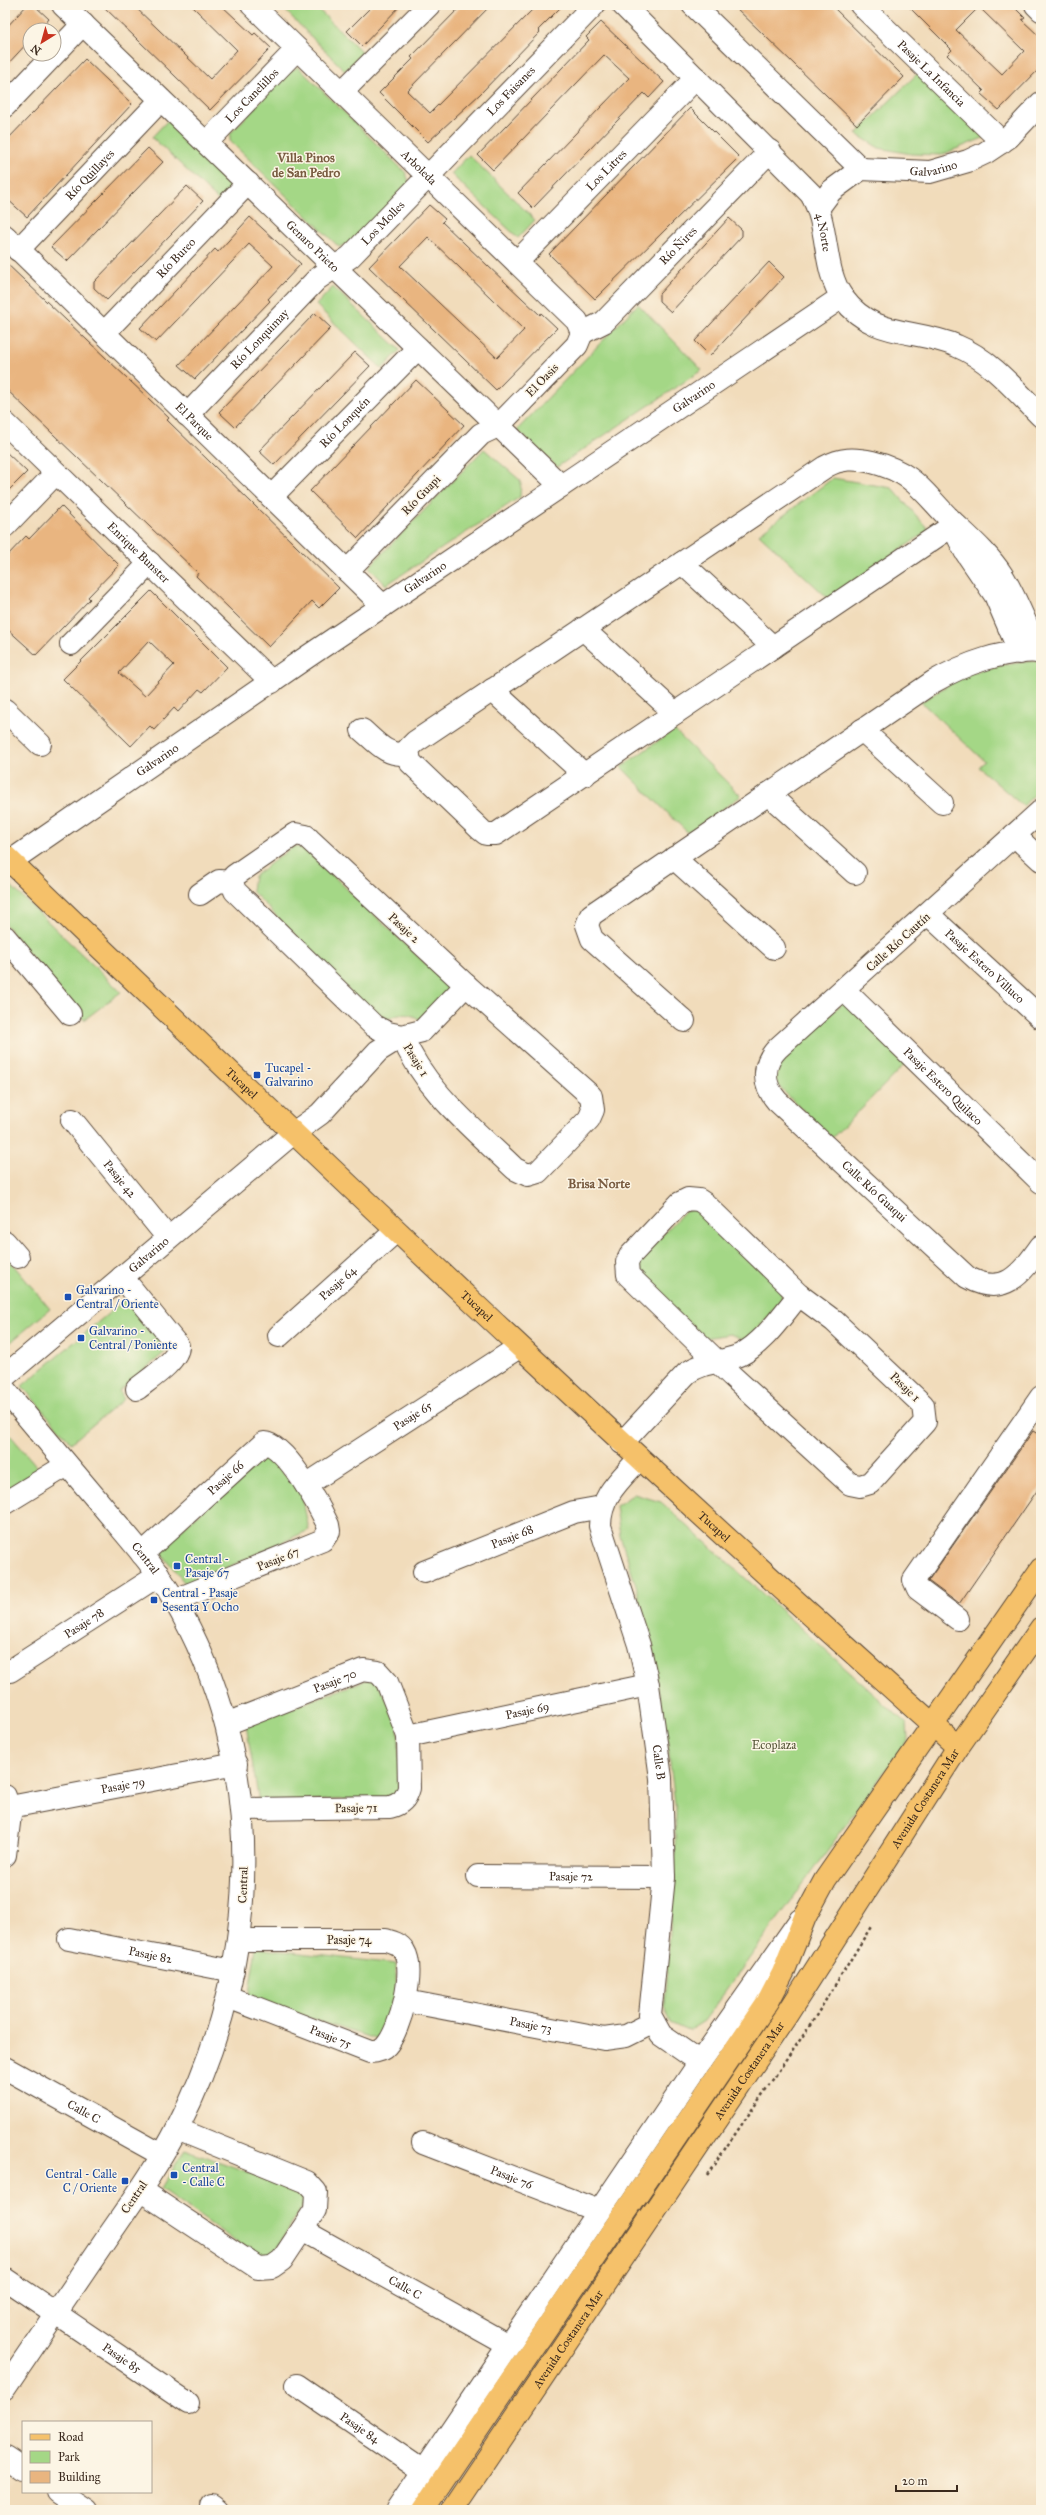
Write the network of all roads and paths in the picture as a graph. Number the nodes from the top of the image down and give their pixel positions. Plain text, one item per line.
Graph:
1 (63, 5) edge
2 (429, 5) edge
3 (594, 5) edge
4 (623, 5) edge
5 (693, 5) edge
6 (861, 5) edge
7 (1036, 5) edge
8 (256, 6) edge
9 (1041, 10) edge
10 (83, 24) junction
11 (297, 49) junction
12 (696, 78) junction
13 (342, 92) junction
14 (161, 100) junction
15 (1041, 103) edge
16 (5, 106) edge
17 (1002, 142) junction
18 (206, 143) junction
19 (770, 151) junction
20 (861, 169) junction
21 (428, 176) junction
22 (248, 183) junction
23 (819, 207) junction
24 (12, 243) edge
25 (517, 262) junction
26 (335, 267) junction
27 (842, 297) junction
28 (104, 333) junction
29 (582, 333) junction
30 (418, 348) junction
31 (187, 415) junction
32 (1041, 416) edge
33 (5, 423) edge
34 (498, 426) junction
35 (56, 473) junction
36 (561, 486) junction
37 (271, 497) junction
38 (955, 524) junction
39 (5, 526) edge
40 (150, 563) junction
41 (682, 563) junction
42 (347, 571) junction
43 (383, 606) junction
44 (583, 629) junction
45 (71, 644) dead end
46 (773, 647) junction
47 (1033, 653) edge
48 (272, 682) junction
49 (492, 690) junction
50 (6, 713) edge
51 (675, 713) junction
52 (362, 730) dead end
53 (862, 730) junction
54 (40, 744) dead end
55 (407, 754) junction
56 (585, 775) junction
57 (768, 794) junction
58 (942, 803) dead end
59 (1041, 811) edge
60 (1014, 835) junction
61 (674, 858) junction
62 (1041, 860) edge
63 (7, 861) edge
64 (854, 873) dead end
65 (232, 882) junction
66 (200, 894) dead end
67 (928, 914) junction
68 (5, 937) edge
69 (774, 948) dead end
70 (466, 985) junction
71 (844, 990) junction
72 (70, 1014) dead end
73 (1041, 1018) edge
74 (684, 1021) dead end
75 (402, 1036) junction
76 (765, 1078) joint
77 (594, 1106) joint
78 (72, 1120) dead end
79 (292, 1134) junction
80 (1041, 1182) edge
81 (396, 1231) junction
82 (168, 1238) junction
83 (1041, 1246) edge
84 (122, 1277) junction
85 (799, 1295) junction
86 (280, 1336) dead end
87 (520, 1347) junction
88 (717, 1361) junction
89 (5, 1376) edge
90 (137, 1389) dead end
91 (5, 1390) edge
92 (1041, 1397) edge
93 (622, 1443) junction
94 (639, 1460) junction
95 (67, 1465) junction
96 (306, 1485) junction
97 (5, 1503) edge
98 (602, 1507) junction
99 (142, 1554) junction
100 (1041, 1569) edge
101 (424, 1572) dead end
102 (159, 1575) junction
103 (175, 1600) junction
104 (958, 1619) dead end
105 (1041, 1628) edge
106 (10, 1671) dead end
107 (648, 1685) junction
108 (226, 1724) junction
109 (933, 1725) junction
110 (408, 1736) junction
111 (958, 1747) junction
112 (236, 1764) junction
113 (8, 1802) edge
114 (241, 1809) junction
115 (5, 1855) edge
116 (478, 1876) dead end
117 (664, 1877) junction
118 (815, 1898) junction
119 (69, 1939) dead end
120 (239, 1940) junction
121 (233, 1971) junction
122 (228, 1997) junction
123 (406, 2001) junction
124 (652, 2023) junction
125 (700, 2062) junction
126 (5, 2068) edge
127 (177, 2129) junction
128 (423, 2143) dead end
129 (162, 2155) junction
130 (140, 2190) junction
131 (599, 2211) junction
132 (302, 2230) junction
133 (5, 2280) edge
134 (56, 2314) junction
135 (508, 2345) junction
136 (297, 2385) dead end
137 (5, 2388) edge
138 (188, 2403) dead end
139 (5, 2457) edge
140 (22, 2468) edge
141 (423, 2471) junction
142 (60, 2493) edge
143 (85, 2510) edge
144 (396, 2510) edge
145 (423, 2510) edge
146 (453, 2510) edge

1 - 10 street, Genaro Prieto
2 - 13 street
3 - 21 street, Los Faisanes
4 - 12 street, 4 Norte
5 - 20 street
6 - 17 street, Pasaje La Infancia
7 - 9 street
8 - 11 street, Arboleda
10 - 14 street, Genaro Prieto
10 - 16 street
11 - 13 street, Arboleda
11 - 18 street, Los Canelillos
12 - 19 street, 4 Norte
12 - 25 street, Los Litres
13 - 21 street, Arboleda
14 - 18 street, Genaro Prieto
14 - 24 street, Río Quillayes
15 - 17 street, Galvarino
17 - 20 street, Galvarino
18 - 22 street, Genaro Prieto
19 - 23 street, 4 Norte
19 - 29 street, Río Ñires
20 - 23 street
21 - 25 street, Arboleda
21 - 26 street, Los Molles
22 - 26 street, Genaro Prieto
22 - 28 street, Río Bureo
23 - 27 street, 4 Norte
24 - 28 street, El Parque
25 - 29 street, Arboleda
26 - 30 street, Genaro Prieto
26 - 31 street, Río Lonquimay
27 - 32 street, 4 Norte
27 - 36 street, Galvarino
28 - 31 street, El Parque
29 - 34 street, El Oasis
30 - 34 street, Genaro Prieto
30 - 37 street, Río Lonquén
31 - 37 street, El Parque
33 - 35 street, Enrique Bunster
34 - 36 street, Genaro Prieto
34 - 42 street, Río Guapi
35 - 39 street
35 - 40 street, Enrique Bunster
36 - 43 street, Galvarino
37 - 42 street, El Parque
38 - 41 street
38 - 46 street
38 - 47 street
40 - 45 street
40 - 48 street, Enrique Bunster
41 - 44 street
41 - 46 street
42 - 43 street, El Parque
43 - 48 street, Galvarino
44 - 49 street
44 - 51 street
46 - 51 street
47 - 53 street
48 - 63 street, Galvarino
49 - 55 street
49 - 56 street
50 - 54 street
51 - 56 street
52 - 55 street
53 - 57 street
53 - 58 street
55 - 56 street
57 - 61 street
57 - 64 street
59 - 60 street, Calle Río Cautín
60 - 62 street
60 - 67 street, Calle Río Cautín
61 - 69 street
61 - 74 street
63 - 79 main road, Tucapel
65 - 66 street
65 - 70 street, Pasaje 2
65 - 75 street, Pasaje 1
67 - 71 street, Calle Río Cautín
67 - 73 street, Pasaje Estero Villuco
68 - 72 street
70 - 75 street
70 - 77 street, Pasaje 2
71 - 76 street, Calle Río Cautín
71 - 80 street, Pasaje Estero Quilaco
75 - 77 street, Pasaje 1
75 - 79 street, Galvarino
76 - 83 street, Calle Río Guaqui
78 - 82 street, Pasaje 42
79 - 81 main road, Tucapel
79 - 82 street, Galvarino
81 - 86 street, Pasaje 64
81 - 87 main road, Tucapel
82 - 84 street, Galvarino
84 - 89 street, Galvarino
84 - 90 street
85 - 88 street
85 - 88 street, Pasaje 1
85 - 88 street, Pasaje 1
87 - 93 main road, Tucapel
87 - 96 street, Pasaje 65
88 - 93 street
91 - 95 street, Central
92 - 104 street
93 - 94 main road, Tucapel
94 - 98 street, Calle B
94 - 109 main road, Tucapel
95 - 97 street
95 - 99 street, Central
96 - 99 street, Pasaje 66
96 - 103 street, Pasaje 67
98 - 101 street, Pasaje 68
98 - 107 street, Calle B
99 - 102 street, Central
100 - 109 main road, Avenida Costanera Mar
102 - 103 street, Central
102 - 106 street, Pasaje 78
103 - 108 street, Central
105 - 111 main road, Avenida Costanera Mar
107 - 110 street, Pasaje 69
107 - 117 street, Calle B
108 - 110 street, Pasaje 70
108 - 112 street, Central
109 - 111 main road, Tucapel
109 - 118 main road, Avenida Costanera Mar
110 - 114 street, Pasaje 71
111 - 146 main road, Avenida Costanera Mar
112 - 113 street, Pasaje 79
112 - 114 street, Central
113 - 115 street
114 - 120 street, Central
116 - 117 street, Pasaje 72
117 - 124 street, Calle B
118 - 125 street, Avenida Costanera Mar
118 - 145 main road, Avenida Costanera Mar
119 - 121 street, Pasaje 82
120 - 121 street, Central
120 - 123 street, Pasaje 74
121 - 122 street, Central
122 - 123 street, Pasaje 75
122 - 127 street, Central
123 - 124 street, Pasaje 73
124 - 125 street
125 - 131 street, Avenida Costanera Mar
126 - 129 street, Calle C
127 - 129 street, Central
127 - 132 street
128 - 131 street, Pasaje 76
129 - 130 street, Central
130 - 132 street
130 - 134 street, Central
131 - 135 street, Avenida Costanera Mar
132 - 135 street, Calle C
133 - 134 street, Pasaje 85
134 - 137 street, Central
134 - 138 street, Pasaje 85
135 - 141 street, Avenida Costanera Mar
136 - 141 street, Pasaje 84
139 - 140 street
141 - 144 street, Avenida Costanera Mar
142 - 143 street

